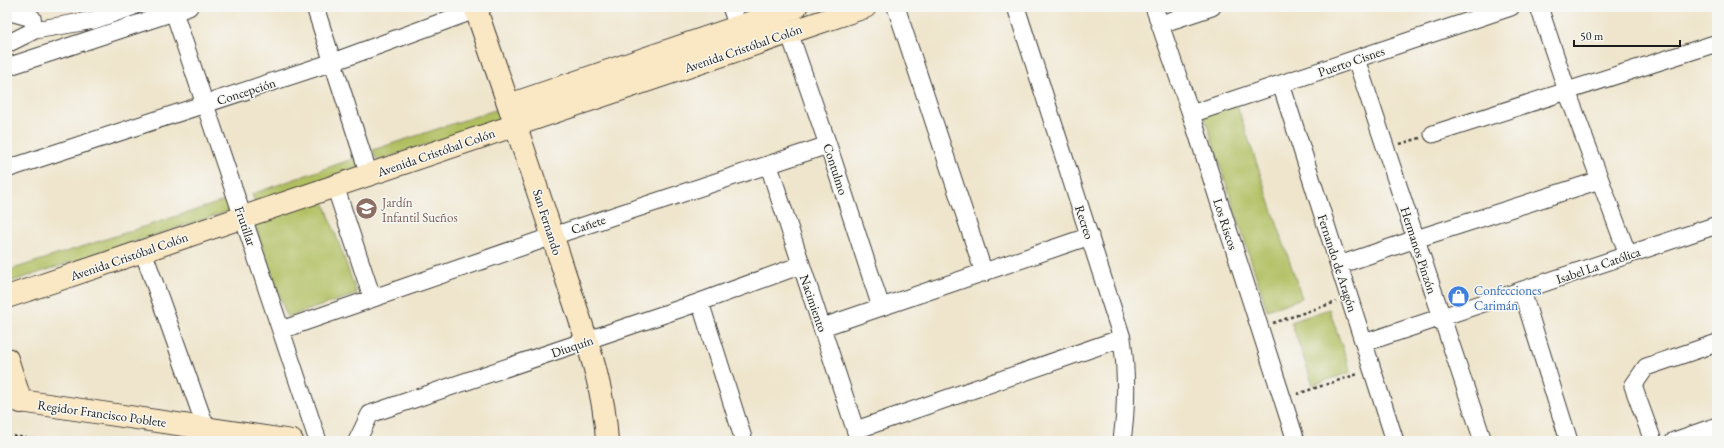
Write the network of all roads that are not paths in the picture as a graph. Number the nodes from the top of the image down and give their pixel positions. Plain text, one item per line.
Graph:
1 (132, 7) edge
2 (315, 7) edge
3 (796, 7) edge
4 (865, 7) edge
5 (896, 7) edge
6 (1016, 7) edge
7 (1154, 7) edge
8 (1212, 7) edge
9 (1511, 7) edge
10 (1539, 7) edge
11 (478, 8) edge
12 (182, 10) edge
13 (7, 12) edge
14 (734, 17) edge
15 (34, 19) edge
16 (1161, 24) junction
17 (789, 32) junction
18 (1717, 43) edge
19 (7, 44) edge
20 (1356, 59) junction
21 (333, 62) junction
22 (7, 67) edge
23 (1281, 84) junction
24 (1567, 90) junction
25 (205, 104) junction
26 (1191, 114) junction
27 (513, 115) junction
28 (1433, 134) road end
29 (828, 145) junction
30 (770, 166) junction
31 (7, 169) edge
32 (369, 175) junction
33 (1600, 180) junction
34 (335, 186) junction
35 (243, 217) junction
36 (1717, 225) edge
37 (552, 236) junction
38 (1090, 236) junction
39 (1416, 238) junction
40 (143, 251) junction
41 (1628, 255) junction
42 (801, 264) junction
43 (1339, 265) junction
44 (984, 273) junction
45 (1522, 291) junction
46 (372, 297) junction
47 (7, 298) edge
48 (700, 302) junction
49 (881, 307) junction
50 (1442, 318) junction
51 (823, 327) junction
52 (281, 330) junction
53 (1122, 338) junction
54 (587, 341) junction
55 (1364, 343) junction
56 (1717, 343) edge
57 (7, 359) edge
58 (14, 401) edge
59 (1717, 426) edge
60 (207, 435) edge
61 (858, 435) edge
62 (292, 441) edge
63 (318, 441) edge
64 (357, 441) edge
65 (607, 441) edge
66 (744, 441) edge
67 (1122, 441) edge
68 (1296, 441) edge
69 (1395, 441) edge
70 (1483, 441) edge
71 (1569, 441) edge
72 (1652, 441) edge
73 (1674, 441) edge

1 - 15 street
2 - 21 street
3 - 14 street, Avenida Cristóbal Colón
4 - 17 street, Avenida Cristóbal Colón
5 - 44 street
6 - 38 street, Recreo
7 - 16 street, Los Riscos
8 - 16 street
9 - 20 street, Puerto Cisnes
10 - 24 street
11 - 21 street, Concepción
11 - 27 street, San Fernando
12 - 22 street
12 - 25 street, Frutillar
13 - 15 street
14 - 27 street, Avenida Cristóbal Colón
15 - 19 street
16 - 26 street, Los Riscos
17 - 27 street, Avenida Cristóbal Colón
17 - 29 street, Contulmo
18 - 24 street
20 - 23 street, Puerto Cisnes
20 - 39 street, Hermanos Pinzón
21 - 25 street, Concepción
21 - 32 street
23 - 26 street, Puerto Cisnes
23 - 43 street, Fernando de Aragón
24 - 28 street
24 - 33 street
25 - 31 street, Concepción
25 - 35 street, Frutillar
26 - 68 street, Los Riscos
27 - 32 street, Avenida Cristóbal Colón
27 - 37 street, San Fernando
29 - 30 street, Cañete
29 - 49 street, Contulmo
30 - 37 street, Cañete
30 - 42 street, Nacimiento
32 - 34 street, Avenida Cristóbal Colón
33 - 39 street
33 - 41 street
34 - 35 street, Avenida Cristóbal Colón
34 - 46 street
35 - 40 street, Avenida Cristóbal Colón
35 - 52 street, Frutillar
36 - 41 street, Isabel La Católica
37 - 46 street, Cañete
37 - 54 street, San Fernando
38 - 44 street
38 - 53 street, Recreo
39 - 43 street
39 - 50 street, Hermanos Pinzón
40 - 47 street, Avenida Cristóbal Colón
40 - 60 street
41 - 45 street, Isabel La Católica
42 - 48 street, Diuquín
42 - 51 street, Nacimiento
43 - 55 street, Fernando de Aragón
44 - 49 street
45 - 50 street, Isabel La Católica
45 - 71 street
46 - 52 street, Cañete
48 - 54 street, Diuquín
48 - 66 street
49 - 51 street
50 - 55 street, Isabel La Católica
50 - 70 street, Hermanos Pinzón
51 - 61 street, Nacimiento
52 - 63 street, Frutillar
53 - 61 street
53 - 67 street, Recreo
54 - 64 street, Diuquín
54 - 65 street, San Fernando
55 - 69 street, Fernando de Aragón
56 - 72 street
57 - 58 street
58 - 60 street, Regidor Francisco Poblete
59 - 73 street
60 - 62 street, Regidor Francisco Poblete

